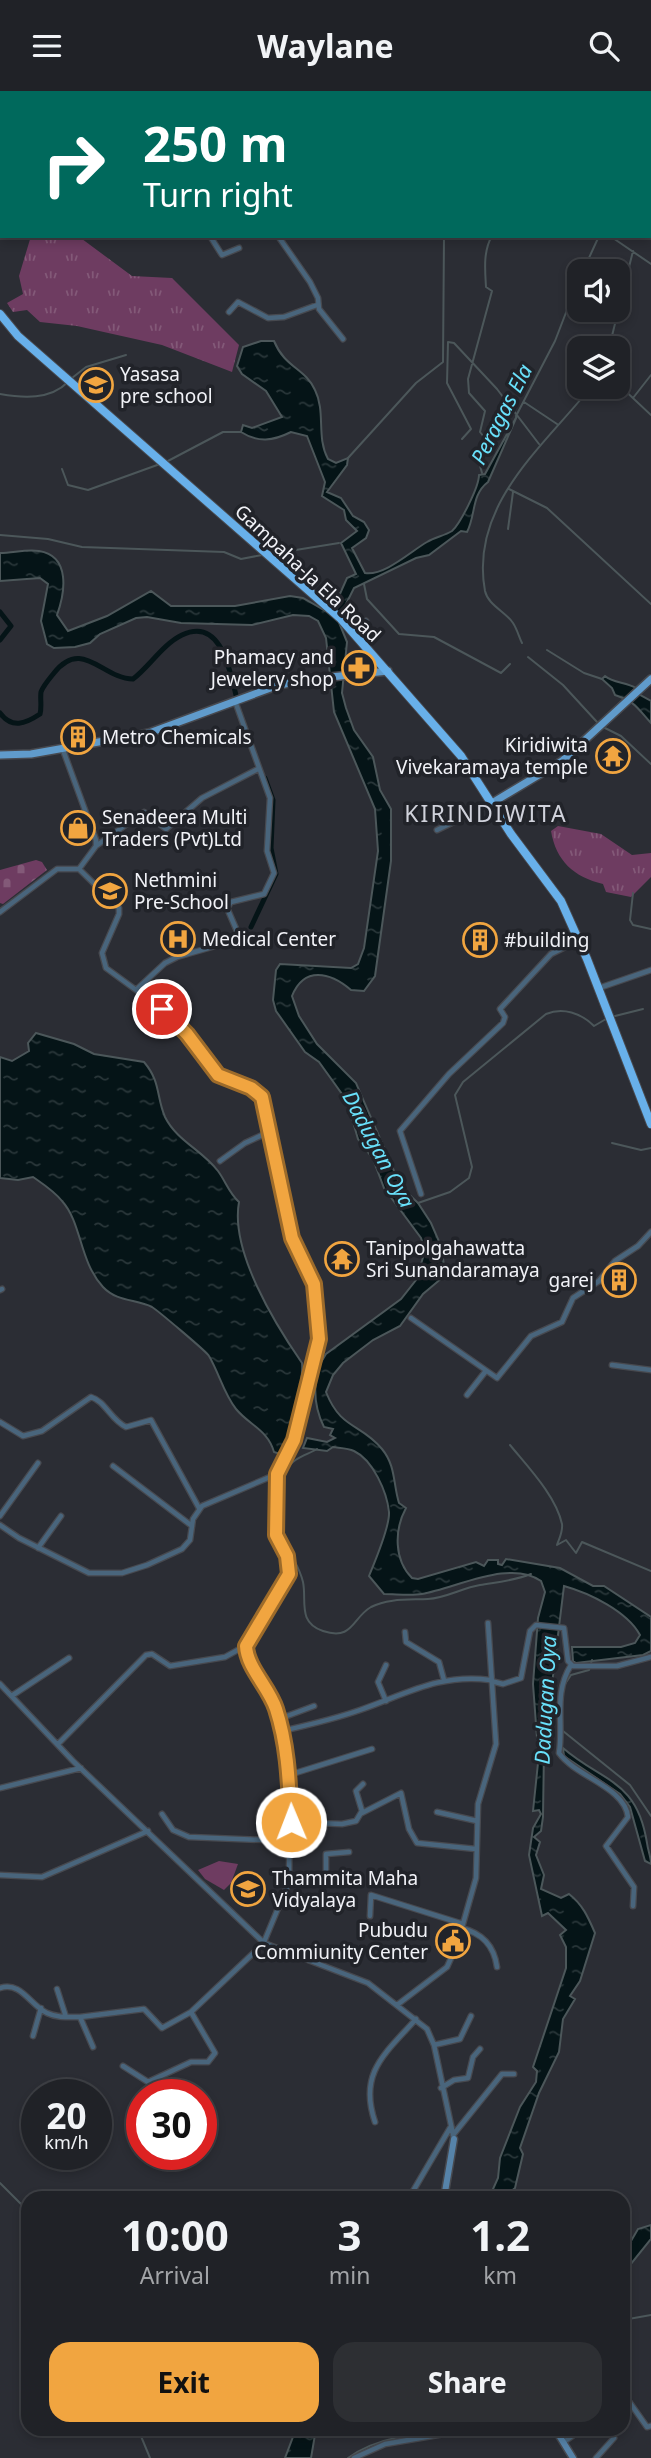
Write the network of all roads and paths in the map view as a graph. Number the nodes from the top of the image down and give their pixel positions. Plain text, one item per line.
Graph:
1 (211, 238) edge
2 (279, 238) edge
3 (239, 248) dead end
4 (317, 305) junction
5 (229, 312) dead end
6 (0, 314) edge
7 (343, 339) dead end
8 (366, 621) dead end
9 (354, 633) junction
10 (388, 671) junction
11 (651, 679) edge
12 (234, 700) junction
13 (63, 750) junction
14 (0, 755) edge
15 (258, 769) junction
16 (492, 803) junction
17 (437, 830) dead end
18 (96, 846) junction
19 (79, 869) junction
20 (0, 912) edge
21 (579, 940) junction
22 (651, 970) edge
23 (598, 988) junction
24 (137, 989) junction
25 (651, 1123) edge
26 (271, 1131) junction
27 (220, 1161) dead end
28 (421, 1194) dead end
29 (651, 1232) edge
30 (411, 1318) dead end
31 (612, 1365) dead end
32 (651, 1370) edge
33 (485, 1372) junction
34 (467, 1395) dead end
35 (0, 1422) edge
36 (38, 1463) dead end
37 (113, 1466) dead end
38 (277, 1474) junction
39 (199, 1508) junction
40 (0, 1516) edge
41 (61, 1516) dead end
42 (0, 1525) edge
43 (192, 1526) junction
44 (38, 1548) junction
45 (488, 1623) dead end
46 (405, 1632) dead end
47 (246, 1646) junction
48 (651, 1657) edge
49 (69, 1658) dead end
50 (386, 1665) dead end
51 (571, 1665) junction
52 (444, 1680) junction
53 (491, 1681) junction
54 (0, 1685) edge
55 (13, 1695) junction
56 (386, 1701) junction
57 (314, 1706) dead end
58 (279, 1719) junction
59 (282, 1731) junction
60 (58, 1744) junction
61 (372, 1749) dead end
62 (81, 1768) junction
63 (289, 1775) junction
64 (363, 1784) dead end
65 (0, 1788) edge
66 (437, 1812) dead end
67 (362, 1813) junction
68 (162, 1814) dead end
69 (477, 1821) junction
70 (291, 1822) junction
71 (148, 1831) junction
72 (289, 1841) junction
73 (476, 1849) junction
74 (349, 1852) dead end
75 (0, 1875) edge
76 (289, 1882) junction
77 (633, 1906) dead end
78 (370, 1916) dead end
79 (462, 1926) junction
80 (264, 1942) junction
81 (497, 1967) dead end
82 (0, 1988) edge
83 (57, 1989) dead end
84 (397, 2005) junction
85 (41, 2008) junction
86 (191, 2012) junction
87 (471, 2015) dead end
88 (66, 2017) junction
89 (80, 2017) junction
90 (416, 2019) junction
91 (33, 2036) dead end
92 (433, 2045) junction
93 (93, 2047) dead end
94 (481, 2049) dead end
95 (122, 2066) dead end
96 (514, 2074) dead end
97 (441, 2088) junction
98 (375, 2122) dead end
99 (450, 2127) junction
100 (454, 2139) junction
101 (413, 2191) edge
102 (445, 2191) edge
103 (630, 2404) edge
104 (651, 2427) edge
105 (431, 2436) edge
106 (560, 2436) edge
107 (573, 2436) edge
108 (614, 2438) dead end
109 (564, 2442) junction
110 (354, 2458) edge
111 (573, 2458) edge
112 (596, 2458) edge

1 - 3 street
2 - 4 street
4 - 5 street
4 - 7 street
6 - 9 highway, Gampaha-Ja Ela Road
8 - 9 street
9 - 10 highway, Gampaha-Ja Ela Road
10 - 12 main road
10 - 16 highway, Gampaha-Ja Ela Road
11 - 16 main road
12 - 13 main road
12 - 15 street
13 - 14 main road
13 - 18 street
15 - 18 street
15 - 24 street
16 - 17 street
16 - 21 highway, Gampaha-Ja Ela Road
18 - 19 street
19 - 20 street
19 - 24 street
21 - 23 highway, Gampaha-Ja Ela Road
21 - 28 street
22 - 23 street
23 - 25 highway, Gampaha-Ja Ela Road
24 - 26 street
26 - 27 street
26 - 38 street
29 - 33 street
30 - 33 street
31 - 32 street
33 - 34 street
35 - 39 street
36 - 40 street
37 - 43 street
38 - 39 street
38 - 47 street
39 - 43 street
41 - 44 street
42 - 44 street
43 - 44 street
45 - 53 street
46 - 52 street
47 - 58 street
47 - 60 street
48 - 51 street
49 - 55 street
50 - 56 street
51 - 53 street
51 - 77 street
52 - 53 street
52 - 56 street
53 - 69 street
54 - 55 street
55 - 60 street
56 - 59 street
57 - 58 street
58 - 59 street
59 - 63 street
60 - 62 street
61 - 63 street
62 - 65 street
62 - 71 street
63 - 70 street
64 - 67 street
66 - 69 street
67 - 70 street
67 - 73 street
68 - 72 street
69 - 73 street
70 - 72 street
71 - 75 street
71 - 80 street
72 - 76 street
73 - 79 street
74 - 76 street
76 - 80 street
78 - 79 street
79 - 81 street
79 - 84 street
80 - 84 street
80 - 86 street
82 - 85 street
83 - 88 street
84 - 90 street
85 - 88 street
85 - 91 street
86 - 89 street
86 - 95 street
87 - 92 street
88 - 89 street
89 - 93 street
90 - 92 street
90 - 98 street
92 - 97 street
94 - 97 street
96 - 100 street
97 - 99 street
99 - 100 street
99 - 101 street
100 - 102 street
103 - 104 street
105 - 110 street
106 - 109 street
107 - 109 street
108 - 112 street
109 - 111 street

